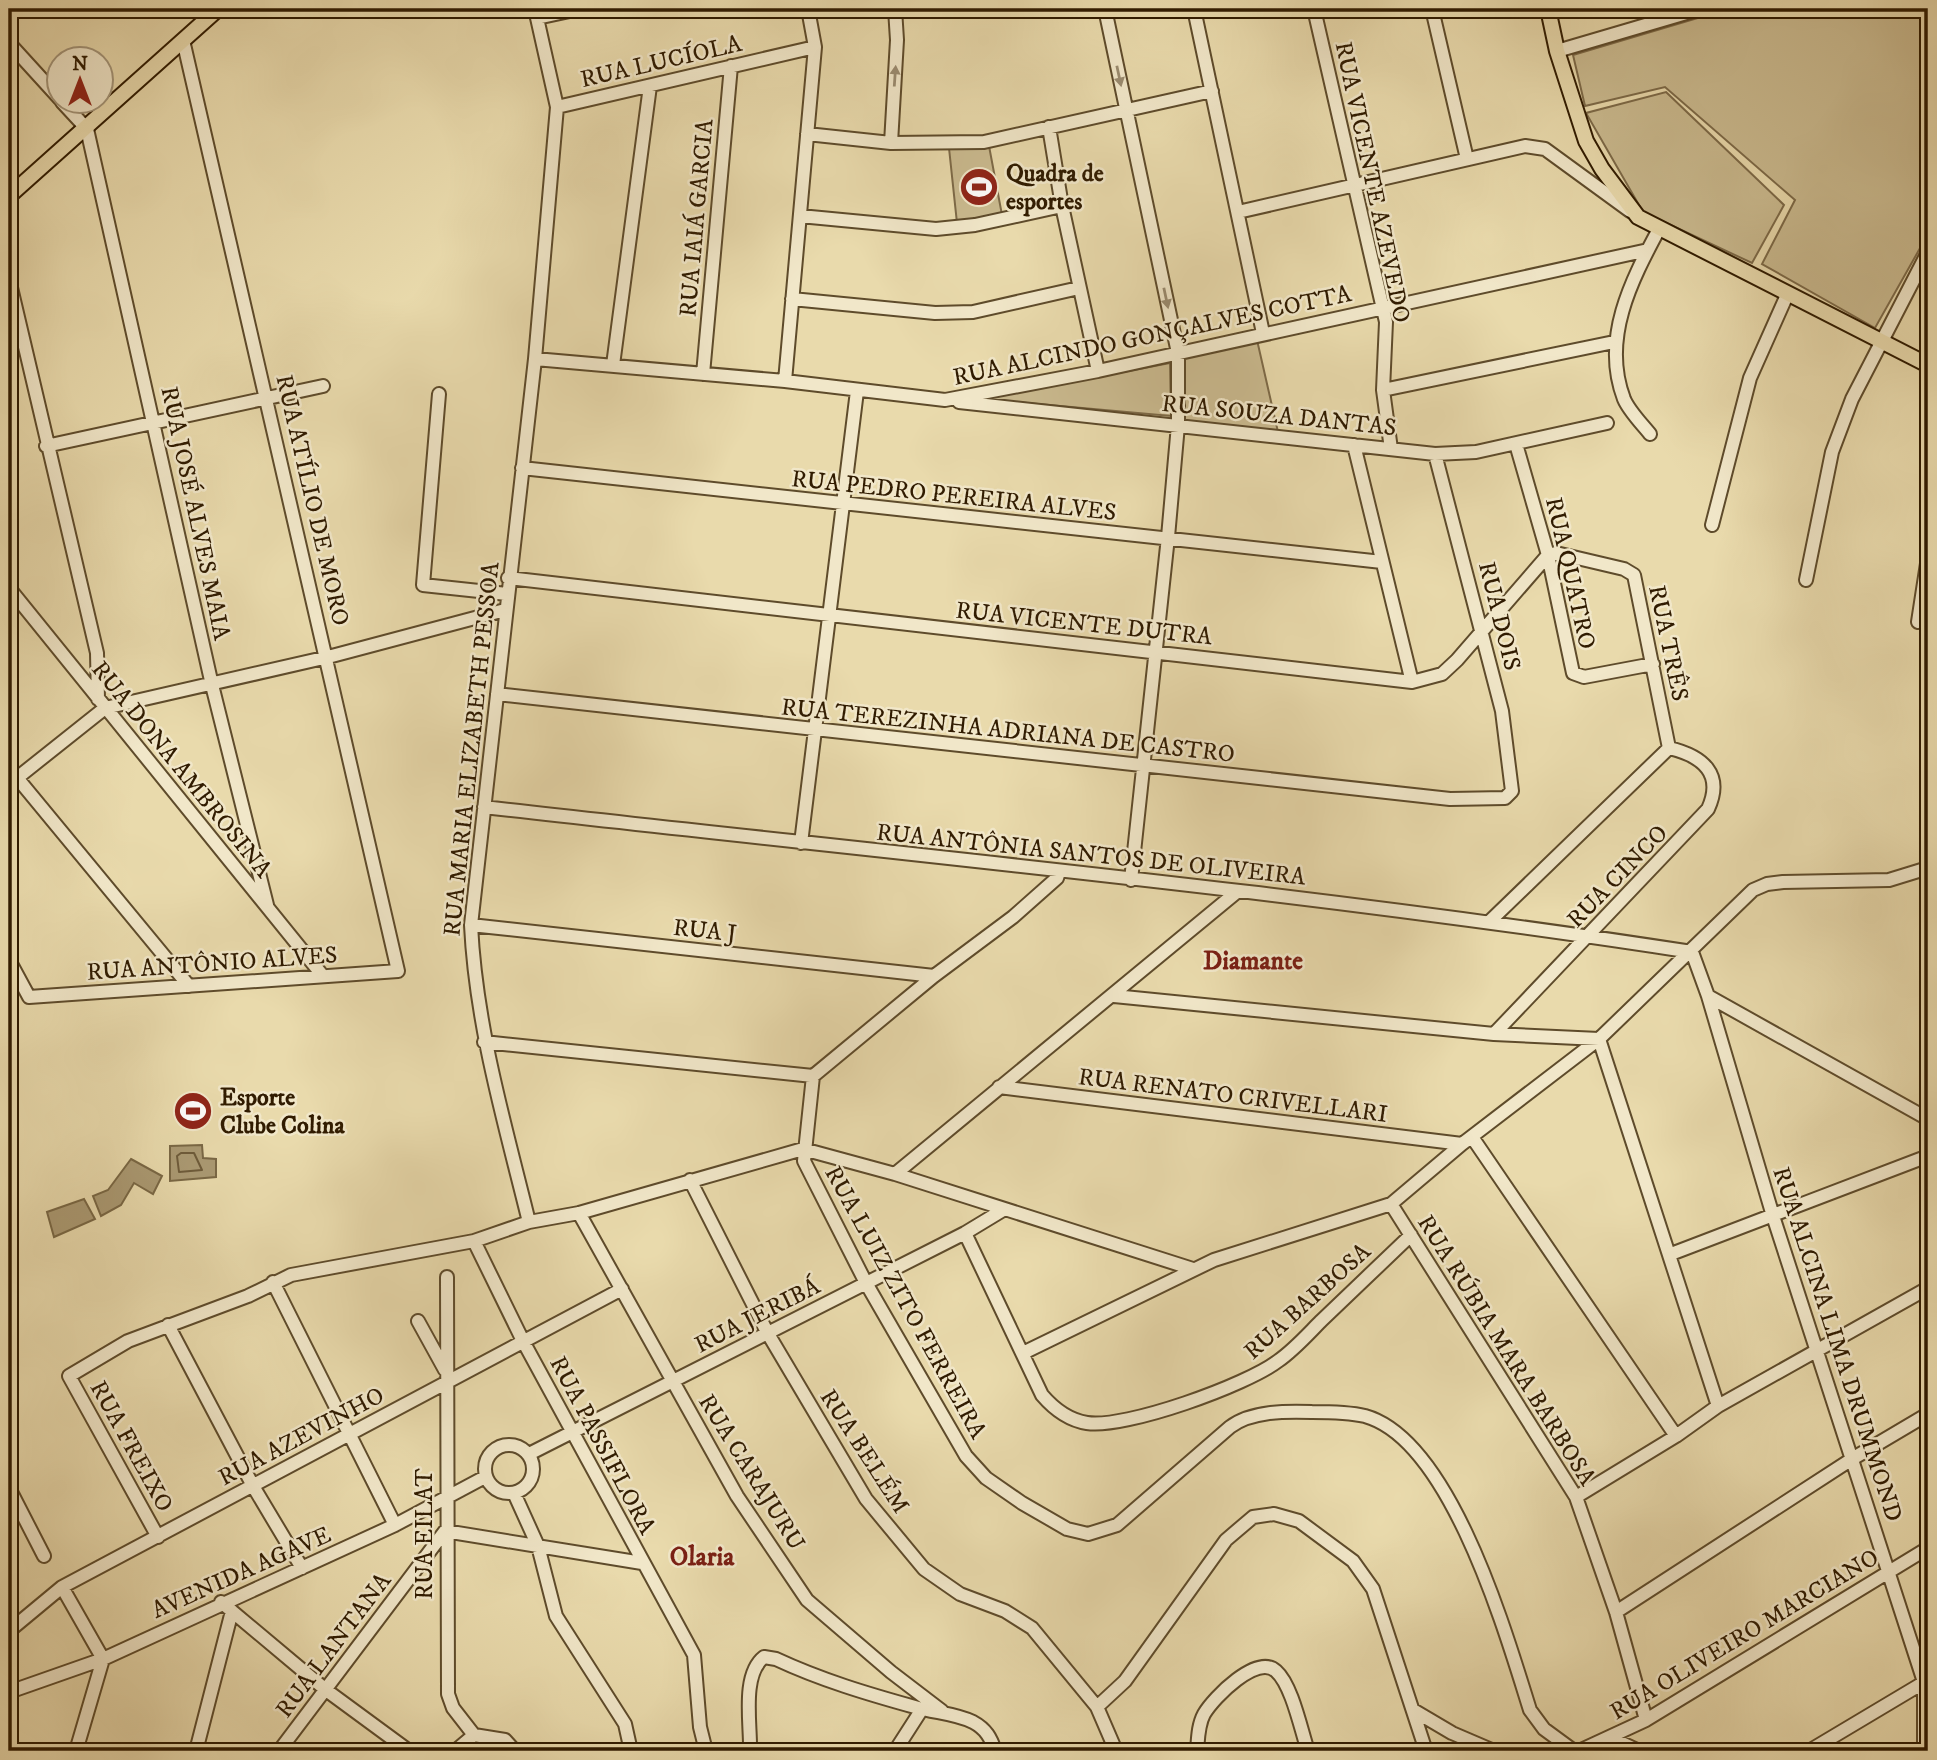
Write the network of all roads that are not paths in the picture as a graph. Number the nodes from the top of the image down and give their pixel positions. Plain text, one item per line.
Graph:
1 (218, 9) edge
2 (579, 9) edge
3 (808, 9) edge
4 (895, 9) edge
5 (1105, 9) edge
6 (1194, 9) edge
7 (1314, 9) edge
8 (1432, 9) edge
9 (1548, 9) edge
10 (1700, 9) edge
11 (536, 13) edge
12 (183, 40) junction
13 (9, 43) edge
14 (815, 47) junction
15 (1557, 51) junction
16 (731, 66) junction
17 (46, 84) edge
18 (650, 86) junction
19 (1212, 91) junction
20 (556, 107) junction
21 (1126, 110) junction
22 (75, 116) edge
23 (1049, 127) junction
24 (87, 129) junction
25 (807, 134) junction
26 (891, 143) junction
27 (1467, 159) junction
28 (1352, 185) junction
29 (9, 197) edge
30 (1062, 206) junction
31 (1238, 212) junction
32 (800, 216) junction
33 (1639, 216) junction
34 (1659, 229) junction
35 (1648, 250) junction
36 (1928, 252) edge
37 (9, 279) edge
38 (1080, 288) junction
39 (1787, 295) junction
40 (792, 299) junction
41 (1383, 308) junction
42 (1263, 334) junction
43 (1881, 341) junction
44 (1614, 342) junction
45 (1178, 353) junction
46 (535, 359) junction
47 (613, 365) junction
48 (1928, 365) edge
49 (1098, 371) junction
50 (703, 374) junction
51 (785, 381) junction
52 (323, 386) dead end
53 (1383, 390) junction
54 (857, 391) junction
55 (439, 394) dead end
56 (267, 397) junction
57 (945, 400) junction
58 (155, 423) junction
59 (1607, 423) dead end
60 (1178, 425) junction
61 (1650, 434) dead end
62 (1516, 444) junction
63 (1354, 445) junction
64 (46, 446) junction
65 (1391, 449) junction
66 (1436, 454) junction
67 (522, 468) junction
68 (840, 505) junction
69 (1713, 525) dead end
70 (1168, 537) junction
71 (1548, 555) junction
72 (1928, 557) edge
73 (1382, 562) junction
74 (508, 579) junction
75 (1806, 580) dead end
76 (9, 588) edge
77 (507, 594) junction
78 (505, 611) junction
79 (828, 616) junction
80 (1918, 622) dead end
81 (1483, 631) junction
82 (1156, 652) junction
83 (328, 657) junction
84 (1653, 664) junction
85 (1412, 682) junction
86 (212, 685) junction
87 (497, 694) junction
88 (101, 704) junction
89 (815, 730) junction
90 (1669, 748) junction
91 (1144, 766) junction
92 (13, 773) edge
93 (1512, 791) joint
94 (485, 807) junction
95 (800, 843) junction
96 (1928, 868) edge
97 (1059, 872) junction
98 (1131, 880) junction
99 (1238, 891) junction
100 (267, 905) junction
101 (1489, 922) junction
102 (471, 925) junction
103 (1589, 936) junction
104 (1692, 952) junction
105 (9, 960) edge
106 (398, 971) joint
107 (323, 976) junction
108 (934, 976) junction
109 (189, 986) junction
110 (1114, 996) junction
111 (1708, 996) junction
112 (1494, 1034) junction
113 (1600, 1039) junction
114 (485, 1042) junction
115 (814, 1076) junction
116 (999, 1087) junction
117 (1928, 1119) edge
118 (1467, 1140) junction
119 (803, 1149) junction
120 (1928, 1156) edge
121 (895, 1174) junction
122 (690, 1180) junction
123 (1391, 1204) junction
124 (1003, 1210) junction
125 (579, 1213) junction
126 (1773, 1216) junction
127 (529, 1222) junction
128 (965, 1233) junction
129 (1411, 1235) junction
130 (474, 1241) junction
131 (1671, 1255) junction
132 (1193, 1269) junction
133 (447, 1278) dead end
134 (273, 1282) junction
135 (866, 1283) junction
136 (1928, 1288) edge
137 (622, 1289) junction
138 (418, 1321) dead end
139 (168, 1325) junction
140 (767, 1332) junction
141 (523, 1341) junction
142 (1817, 1351) junction
143 (1023, 1353) junction
144 (445, 1376) junction
145 (671, 1382) junction
146 (1718, 1406) junction
147 (1928, 1414) edge
148 (350, 1434) junction
149 (574, 1434) junction
150 (1676, 1436) junction
151 (528, 1454) junction
152 (1852, 1460) junction
153 (485, 1477) junction
154 (253, 1486) junction
155 (9, 1488) edge
156 (514, 1493) junction
157 (1576, 1497) junction
158 (445, 1500) junction
159 (395, 1525) junction
160 (445, 1531) junction
161 (158, 1536) junction
162 (538, 1546) junction
163 (1928, 1548) edge
164 (44, 1556) dead end
165 (642, 1563) junction
166 (302, 1568) junction
167 (1890, 1571) junction
168 (62, 1587) junction
169 (221, 1602) junction
170 (232, 1611) junction
171 (1616, 1612) junction
172 (9, 1631) edge
173 (103, 1659) junction
174 (1926, 1681) edge
175 (326, 1690) junction
176 (9, 1692) edge
177 (1097, 1707) junction
178 (922, 1709) junction
179 (1413, 1710) junction
180 (942, 1711) junction
181 (1646, 1720) junction
182 (474, 1735) junction
183 (1611, 1738) junction
184 (76, 1751) edge
185 (196, 1751) edge
186 (279, 1751) edge
187 (409, 1751) edge
188 (455, 1751) edge
189 (515, 1751) edge
190 (631, 1751) edge
191 (706, 1751) edge
192 (750, 1751) edge
193 (895, 1751) edge
194 (995, 1751) edge
195 (1116, 1751) edge
196 (1197, 1751) edge
197 (1308, 1751) edge
198 (1426, 1751) edge
199 (1494, 1751) edge
200 (1574, 1751) edge
201 (1579, 1751) edge
202 (1636, 1751) edge
203 (1809, 1751) edge
204 (1924, 1751) edge

1 - 12 main road
2 - 11 street
3 - 14 street
26 -> 4 street
5 -> 21 street
6 - 19 street
7 - 28 street, RUA VICENTE AZEVEDO
8 - 27 street
9 - 15 main road
10 - 15 street
11 - 20 street, RUA MARIA ELIZABETH PESSOA
12 - 24 main road
12 - 56 street, RUA ATÍLIO DE MORO
13 - 17 street
14 - 16 street, RUA LUCÍOLA
14 - 25 street
15 - 33 main road
16 - 18 street, RUA LUCÍOLA
16 - 50 street, RUA IAIÁ GARCIA
18 - 20 street, RUA LUCÍOLA
18 - 47 street
19 - 21 street
19 - 31 street
20 - 46 street, RUA MARIA ELIZABETH PESSOA
21 - 23 street
21 -> 45 street
22 - 24 street
23 - 26 street
23 - 30 street
24 - 29 main road
24 - 58 street, RUA JOSÉ ALVES MAIA
25 - 26 street
25 - 32 street
27 - 28 street
27 - 33 street
28 - 31 street
28 - 41 street, RUA VICENTE AZEVEDO
30 - 32 street
30 - 38 street
31 - 42 street
32 - 40 street
33 - 34 main road
34 - 35 street
34 - 39 main road
35 - 41 street, RUA ALCINDO GONÇALVES COTTA
35 - 44 street
36 - 43 street
37 - 64 street
38 - 40 street
38 - 49 street
39 - 43 main road
39 - 69 street
40 - 51 street
41 - 42 street, RUA ALCINDO GONÇALVES COTTA
41 - 53 street, RUA VICENTE AZEVEDO
42 - 45 street, RUA ALCINDO GONÇALVES COTTA
43 - 48 main road
43 - 75 street
44 - 53 street
44 - 61 street
45 - 49 street, RUA ALCINDO GONÇALVES COTTA
45 - 60 street
46 - 47 street, RUA ALCINDO GONÇALVES COTTA
46 - 67 street, RUA MARIA ELIZABETH PESSOA
47 - 50 street, RUA ALCINDO GONÇALVES COTTA
49 - 57 street, RUA ALCINDO GONÇALVES COTTA
50 - 51 street, RUA ALCINDO GONÇALVES COTTA
51 - 54 street, RUA ALCINDO GONÇALVES COTTA
52 - 56 street
53 - 65 street, RUA VICENTE AZEVEDO
54 - 57 street, RUA ALCINDO GONÇALVES COTTA
54 - 68 street
55 - 77 street
56 - 58 street
56 - 83 street, RUA ATÍLIO DE MORO
57 - 60 street, RUA SOUZA DANTAS
58 - 64 street
58 - 86 street, RUA JOSÉ ALVES MAIA
59 - 62 street, RUA SOUZA DANTAS
60 - 63 street, RUA SOUZA DANTAS
60 - 70 street
62 - 66 street, RUA SOUZA DANTAS
62 - 71 street, RUA QUATRO
63 - 65 street, RUA SOUZA DANTAS
63 - 73 street
64 - 88 street
65 - 66 street, RUA SOUZA DANTAS
66 - 81 street, RUA DOIS
67 - 68 street, RUA PEDRO PEREIRA ALVES
67 - 74 street, RUA MARIA ELIZABETH PESSOA
68 - 70 street, RUA PEDRO PEREIRA ALVES
68 - 79 street
70 - 73 street, RUA PEDRO PEREIRA ALVES
70 - 82 street
71 - 81 street
71 - 84 street, RUA TRÊS
71 - 84 street, RUA QUATRO
72 - 80 street
73 - 85 street
74 - 77 street, RUA MARIA ELIZABETH PESSOA
74 - 79 street, RUA VICENTE DUTRA
76 - 88 street, RUA DONA AMBROSINA
77 - 78 street, RUA MARIA ELIZABETH PESSOA
78 - 83 street
78 - 87 street, RUA MARIA ELIZABETH PESSOA
79 - 82 street, RUA VICENTE DUTRA
79 - 89 street
81 - 85 street
81 - 93 street, RUA DOIS
82 - 85 street, RUA VICENTE DUTRA
82 - 91 street
83 - 86 street
83 - 106 street, RUA ATÍLIO DE MORO
84 - 90 street, RUA TRÊS
86 - 88 street
86 - 100 street, RUA JOSÉ ALVES MAIA
87 - 89 street, RUA TEREZINHA ADRIANA DE CASTRO
87 - 94 street, RUA MARIA ELIZABETH PESSOA
88 - 92 street
88 - 100 street, RUA DONA AMBROSINA
89 - 91 street, RUA TEREZINHA ADRIANA DE CASTRO
89 - 95 street
90 - 101 street
90 - 103 street, RUA CINCO
91 - 93 street, RUA TEREZINHA ADRIANA DE CASTRO
91 - 98 street
92 - 109 street
94 - 95 street, RUA ANTÔNIA SANTOS DE OLIVEIRA
94 - 102 street, RUA MARIA ELIZABETH PESSOA
95 - 97 street, RUA ANTÔNIA SANTOS DE OLIVEIRA
96 - 104 street
97 - 98 street, RUA ANTÔNIA SANTOS DE OLIVEIRA
97 - 108 street
98 - 99 street, RUA ANTÔNIA SANTOS DE OLIVEIRA
99 - 101 street, RUA ANTÔNIA SANTOS DE OLIVEIRA
99 - 110 street
100 - 107 street, RUA DONA AMBROSINA
101 - 103 street, RUA ANTÔNIA SANTOS DE OLIVEIRA
102 - 108 street, RUA J
102 - 114 street, RUA MARIA ELIZABETH PESSOA
103 - 104 street, RUA ANTÔNIA SANTOS DE OLIVEIRA
103 - 112 street, RUA CINCO
104 - 111 street, RUA ALCINA LIMA DRUMMOND
104 - 113 street
105 - 109 street, RUA ANTÔNIO ALVES
106 - 107 street, RUA ANTÔNIO ALVES
107 - 109 street, RUA ANTÔNIO ALVES
108 - 115 street
110 - 112 street
110 - 116 street
111 - 117 street
111 - 126 street, RUA ALCINA LIMA DRUMMOND
112 - 113 street
113 - 118 street
113 - 131 street
114 - 115 street
114 - 127 street, RUA MARIA ELIZABETH PESSOA
115 - 119 street
116 - 118 street, RUA RENATO CRIVELLARI
116 - 121 street
118 - 123 street
118 - 150 street
119 - 121 street
119 - 122 street
119 - 135 street, RUA LUIZ ZITO FERREIRA
120 - 126 street
121 - 124 street
122 - 125 street
122 - 140 street, RUA BELÉM
123 - 129 street, RUA RÚBIA MARA BARBOSA
123 - 132 street
124 - 128 street, RUA JERIBÁ
124 - 132 street
125 - 127 street
125 - 137 street, RUA CARAJURU
126 - 131 street
126 - 142 street, RUA ALCINA LIMA DRUMMOND
127 - 130 street
128 - 135 street, RUA JERIBÁ
128 - 143 street, RUA BARBOSA
129 - 143 street, RUA BARBOSA
129 - 157 street, RUA RÚBIA MARA BARBOSA
130 - 134 street
130 - 141 street, RUA PASSIFLORA
131 - 146 street
132 - 143 street
133 - 144 street, RUA EILAT
134 - 139 street
134 - 148 street
135 - 140 street, RUA JERIBÁ
135 - 200 street, RUA LUIZ ZITO FERREIRA
136 - 142 street
137 - 141 street, RUA AZEVINHO
137 - 145 street, RUA CARAJURU
138 - 144 street
139 - 154 street
139 - 161 street, RUA FREIXO
140 - 145 street, RUA JERIBÁ
140 - 177 street, RUA BELÉM
141 - 144 street, RUA AZEVINHO
141 - 149 street, RUA PASSIFLORA
142 - 146 street
142 - 152 street, RUA ALCINA LIMA DRUMMOND
144 - 148 street, RUA AZEVINHO
144 - 158 street, RUA EILAT
145 - 149 street, RUA JERIBÁ
145 - 180 street, RUA CARAJURU
146 - 150 street
147 - 152 street
148 - 154 street, RUA AZEVINHO
148 - 159 street
149 - 151 street, RUA JERIBÁ
149 - 165 street, RUA PASSIFLORA
150 - 157 street
151 - 153 street
151 - 156 street
152 - 167 street, RUA ALCINA LIMA DRUMMOND
152 - 171 street
153 - 156 street
153 - 158 street, AVENIDA AGAVE
154 - 161 street, RUA AZEVINHO
154 - 166 street
155 - 164 street
156 - 162 street
157 - 171 street, RUA RÚBIA MARA BARBOSA
158 - 159 street, AVENIDA AGAVE
158 - 160 street, RUA EILAT
159 - 166 street, AVENIDA AGAVE
160 - 162 street
160 - 175 street, RUA LANTANA
160 - 182 street, RUA EILAT
161 - 168 street, RUA AZEVINHO
162 - 165 street
162 - 190 street
163 - 167 street, RUA OLIVEIRO MARCIANO
165 - 191 street, RUA PASSIFLORA
166 - 169 street, AVENIDA AGAVE
167 - 174 street, RUA ALCINA LIMA DRUMMOND
167 - 181 street, RUA OLIVEIRO MARCIANO
168 - 172 street, RUA AZEVINHO
168 - 173 street
169 - 170 street
169 - 173 street, AVENIDA AGAVE
170 - 175 street
170 - 185 street
171 - 181 street, RUA RÚBIA MARA BARBOSA
173 - 176 street, AVENIDA AGAVE
173 - 184 street
174 - 203 street
174 - 204 street, RUA ALCINA LIMA DRUMMOND
175 - 186 street, RUA LANTANA
175 - 187 street
177 - 179 street
177 - 195 street, RUA BELÉM
178 - 180 street
178 - 192 street
178 - 193 street
179 - 198 street
179 - 199 street
180 - 194 street
181 - 183 street, RUA OLIVEIRO MARCIANO
182 - 188 street
182 - 189 street
183 - 201 street, RUA OLIVEIRO MARCIANO
183 - 202 street
196 - 197 street

